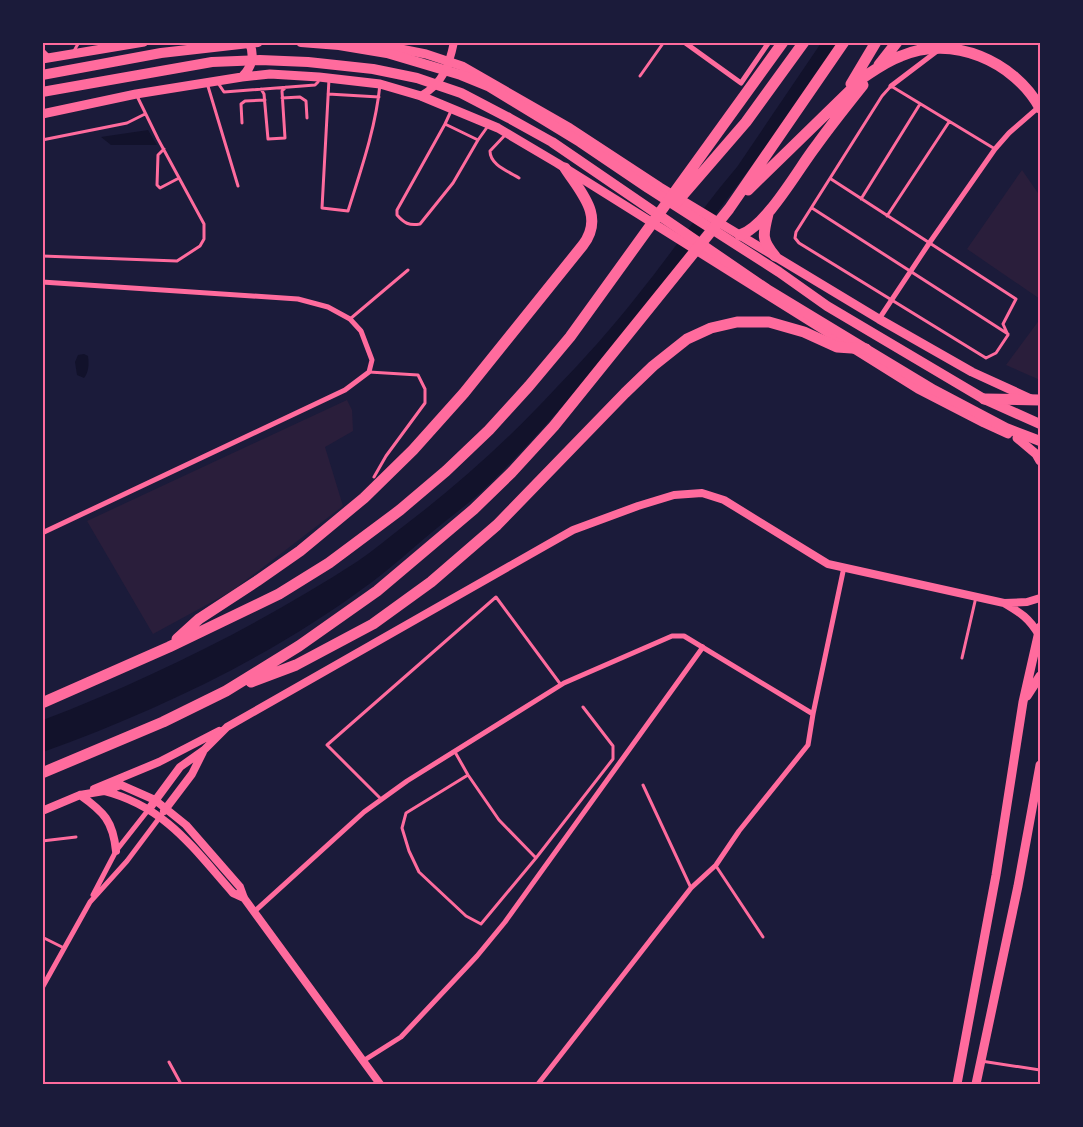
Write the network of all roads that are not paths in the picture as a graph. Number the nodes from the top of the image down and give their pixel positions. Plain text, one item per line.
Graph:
1 (78, 42) edge
2 (144, 42) edge
3 (249, 42) edge
4 (258, 42) edge
5 (301, 42) edge
6 (365, 42) edge
7 (454, 42) edge
8 (664, 42) edge
9 (684, 42) edge
10 (769, 42) edge
11 (783, 42) edge
12 (804, 42) edge
13 (844, 42) edge
14 (876, 42) edge
15 (897, 42) edge
16 (949, 42) edge
17 (402, 45) edge
18 (42, 49) edge
19 (73, 54) junction
20 (46, 58) edge
21 (450, 61) junction
22 (42, 75) edge
23 (640, 76) dead end
24 (242, 77) junction
25 (319, 77) junction
26 (329, 78) junction
27 (217, 81) junction
28 (207, 82) junction
29 (380, 84) junction
30 (891, 86) junction
31 (286, 87) junction
32 (261, 89) junction
33 (42, 92) edge
34 (136, 94) junction
35 (328, 94) junction
36 (421, 96) junction
37 (379, 97) junction
38 (282, 98) junction
39 (265, 100) junction
40 (920, 104) junction
41 (1040, 107) edge
42 (452, 109) junction
43 (42, 114) edge
44 (145, 114) junction
45 (307, 118) dead end
46 (949, 122) junction
47 (242, 123) dead end
48 (446, 124) junction
49 (490, 124) junction
50 (507, 133) junction
51 (42, 140) edge
52 (478, 140) junction
53 (817, 144) junction
54 (164, 149) junction
55 (995, 149) junction
56 (565, 168) junction
57 (179, 178) junction
58 (519, 178) dead end
59 (830, 179) junction
60 (238, 186) dead end
61 (861, 199) junction
62 (812, 208) junction
63 (729, 209) junction
64 (768, 213) junction
65 (887, 216) junction
66 (740, 235) junction
67 (930, 242) junction
68 (42, 256) edge
69 (775, 256) junction
70 (626, 262) junction
71 (408, 270) dead end
72 (910, 272) junction
73 (42, 282) edge
74 (892, 300) junction
75 (879, 318) junction
76 (350, 319) junction
77 (1008, 334) junction
78 (866, 349) junction
79 (369, 372) junction
80 (984, 399) junction
81 (1040, 401) edge
82 (1040, 424) edge
83 (1017, 438) junction
84 (1040, 441) edge
85 (1040, 446) edge
86 (1040, 461) edge
87 (374, 477) dead end
88 (42, 533) edge
89 (844, 567) junction
90 (977, 596) junction
91 (1040, 598) edge
92 (1004, 603) junction
93 (1040, 631) edge
94 (169, 647) junction
95 (703, 648) junction
96 (962, 658) dead end
97 (1040, 676) edge
98 (561, 685) junction
99 (226, 691) junction
100 (1023, 702) junction
101 (42, 703) edge
102 (583, 706) dead end
103 (813, 714) junction
104 (227, 727) junction
105 (204, 750) junction
106 (454, 750) junction
107 (1040, 765) edge
108 (42, 773) edge
109 (468, 775) junction
110 (642, 785) dead end
111 (104, 791) junction
112 (80, 795) junction
113 (380, 799) junction
114 (155, 800) junction
115 (149, 809) junction
116 (166, 809) junction
117 (42, 810) edge
118 (160, 817) junction
119 (76, 837) dead end
120 (42, 841) edge
121 (116, 851) junction
122 (536, 858) junction
123 (716, 865) junction
124 (691, 888) junction
125 (244, 898) junction
126 (90, 902) junction
127 (254, 912) junction
128 (42, 937) edge
129 (763, 937) dead end
130 (65, 948) junction
131 (42, 988) edge
132 (981, 1061) junction
133 (169, 1062) dead end
134 (363, 1062) junction
135 (1040, 1070) edge
136 (181, 1084) edge
137 (380, 1084) edge
138 (538, 1084) edge
139 (957, 1084) edge
140 (976, 1084) edge

1 - 19 lane
2 - 19 main road
3 - 24 main road
4 - 22 main road
5 - 80 main road
6 - 17 main road
7 - 21 street
8 - 23 lane
9 - 10 street
11 - 70 highway
12 - 70 highway
13 - 63 highway
14 - 53 highway
15 - 53 highway
16 - 30 street
17 - 21 main road
18 - 20 lane
19 - 20 main road
21 - 36 street
21 - 66 main road
24 - 25 main road
24 - 27 main road
25 - 26 main road
25 - 31 lane
26 - 29 main road
26 - 35 lane
27 - 28 main road
27 - 32 lane
28 - 34 main road
28 - 60 lane
29 - 36 main road
29 - 37 lane
30 - 40 lane
30 - 59 lane
31 - 32 lane
31 - 38 lane
32 - 39 lane
33 - 78 main road
34 - 43 main road
34 - 44 lane
35 - 37 lane
35 - 37 lane
36 - 42 main road
38 - 39 lane
38 - 45 lane
39 - 47 lane
40 - 46 lane
40 - 61 lane
41 - 55 street
41 - 63 highway
42 - 48 lane
42 - 49 main road
44 - 51 lane
44 - 54 lane
46 - 55 lane
46 - 65 lane
48 - 52 lane
48 - 52 lane
49 - 50 main road
49 - 52 lane
50 - 56 main road
50 - 58 lane
53 - 64 highway
54 - 57 lane
54 - 57 lane
55 - 67 street
56 - 83 main road
56 - 94 highway
57 - 68 lane
59 - 61 lane
59 - 62 lane
61 - 65 lane
62 - 72 lane
62 - 74 lane
63 - 99 highway
64 - 66 highway
64 - 69 highway
65 - 67 lane
66 - 69 main road
67 - 72 street
67 - 77 lane
69 - 75 main road
70 - 94 highway
71 - 76 lane
72 - 74 street
72 - 77 lane
73 - 76 street
74 - 75 street
74 - 77 lane
75 - 81 main road
76 - 79 street
78 - 84 main road
78 - 99 highway
79 - 87 lane
79 - 88 street
80 - 81 highway
80 - 82 main road
83 - 85 main road
83 - 86 main road
89 - 90 street
89 - 103 street
89 - 104 street
90 - 92 street
90 - 96 lane
91 - 92 street
92 - 93 street
93 - 100 main road
94 - 101 highway
95 - 98 street
95 - 103 street
95 - 134 street
97 - 100 main road
98 - 106 street
98 - 113 lane
99 - 108 highway
100 - 139 main road
102 - 122 lane
103 - 123 street
104 - 105 street
104 - 112 street
105 - 114 street
105 - 116 street
106 - 109 lane
106 - 113 street
107 - 132 main road
109 - 122 lane
109 - 122 lane
110 - 124 lane
111 - 112 street
111 - 114 street
111 - 115 street
112 - 117 street
112 - 121 street
113 - 127 street
114 - 115 street
114 - 116 street
115 - 118 street
115 - 121 street
116 - 118 street
116 - 125 street
118 - 125 street
118 - 126 street
119 - 120 lane
121 - 126 street
123 - 124 street
123 - 129 lane
124 - 138 street
125 - 127 street
126 - 130 street
127 - 134 street
128 - 130 lane
130 - 131 street
132 - 135 lane
132 - 140 main road
133 - 136 lane
134 - 137 street

